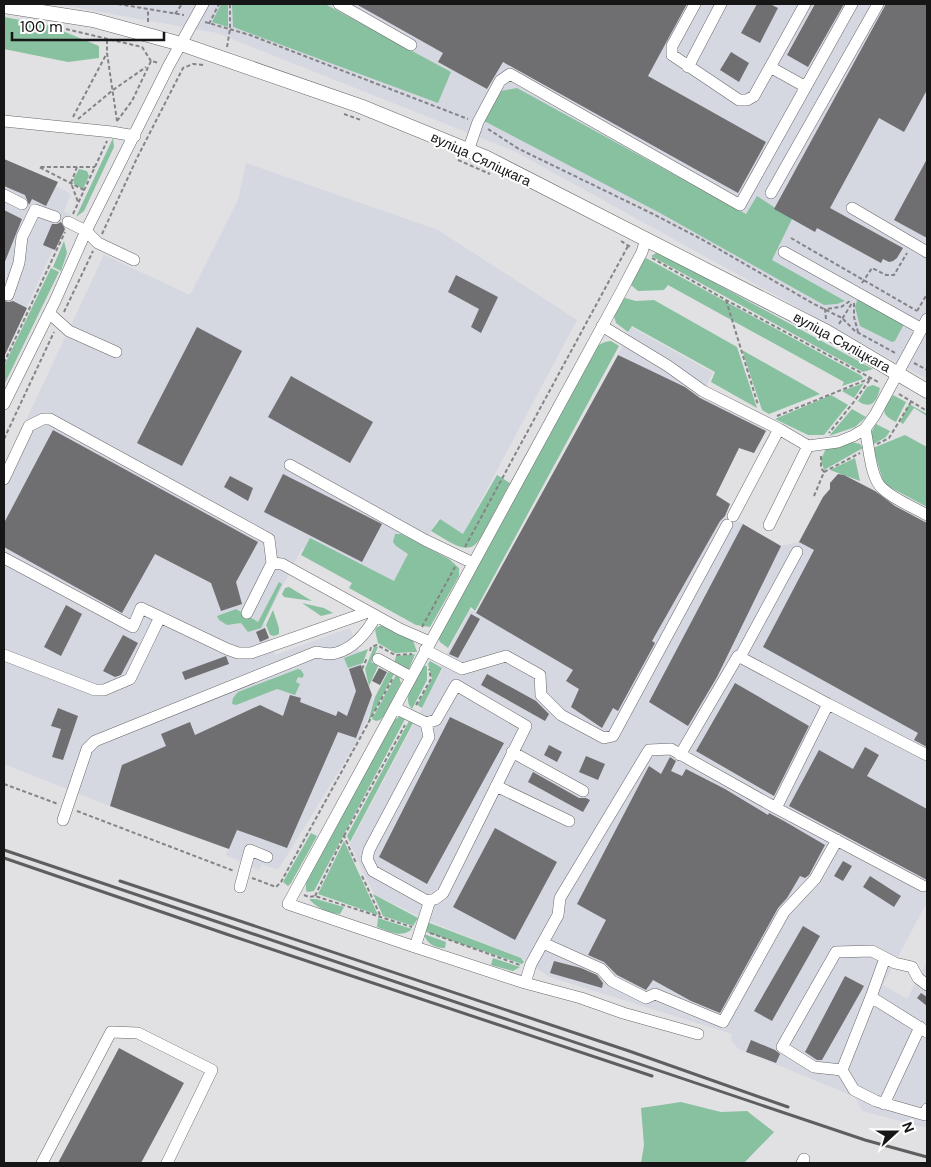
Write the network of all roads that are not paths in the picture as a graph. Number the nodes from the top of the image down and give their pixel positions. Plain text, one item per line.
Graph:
1 (203, 4) edge
2 (339, 4) edge
3 (694, 4) edge
4 (721, 4) edge
5 (804, 4) edge
6 (852, 4) edge
7 (878, 4) edge
8 (4, 6) edge
9 (181, 44) junction
10 (411, 45) dead end
11 (688, 67) junction
12 (770, 67) junction
13 (806, 86) junction
14 (4, 121) edge
15 (135, 136) junction
16 (468, 151) junction
17 (771, 193) dead end
18 (4, 195) edge
19 (28, 207) junction
20 (852, 208) dead end
21 (55, 217) dead end
22 (69, 223) road end
23 (86, 231) junction
24 (644, 245) junction
25 (784, 252) dead end
26 (927, 252) edge
27 (134, 260) dead end
28 (8, 295) dead end
29 (49, 313) junction
30 (924, 324) edge
31 (602, 326) junction
32 (116, 352) dead end
33 (897, 373) junction
34 (927, 391) edge
35 (4, 404) edge
36 (778, 429) junction
37 (864, 429) junction
38 (808, 446) junction
39 (290, 465) dead end
40 (4, 480) edge
41 (927, 516) edge
42 (769, 525) dead end
43 (798, 552) dead end
44 (4, 558) edge
45 (272, 563) junction
46 (472, 563) junction
47 (247, 613) dead end
48 (372, 614) junction
49 (160, 617) junction
50 (428, 646) junction
51 (4, 655) edge
52 (740, 657) junction
53 (378, 659) dead end
54 (411, 677) junction
55 (828, 704) junction
56 (395, 708) junction
57 (426, 723) junction
58 (512, 752) junction
59 (680, 754) junction
60 (927, 755) edge
61 (496, 786) junction
62 (583, 790) dead end
63 (776, 808) junction
64 (63, 820) dead end
65 (569, 821) dead end
66 (837, 840) junction
67 (267, 857) dead end
68 (923, 886) dead end
69 (240, 887) dead end
70 (430, 900) junction
71 (543, 943) junction
72 (415, 947) junction
73 (886, 958) junction
74 (525, 983) junction
75 (927, 985) edge
76 (872, 997) junction
77 (924, 1030) edge
78 (698, 1034) dead end
79 (842, 1070) junction
80 (884, 1104) junction
81 (927, 1109) edge
82 (42, 1163) edge
83 (167, 1163) edge

1 - 9 lane
2 - 10 lane
3 - 11 lane
4 - 11 lane
5 - 12 lane
6 - 13 lane
7 - 17 lane
8 - 9 main road, вуліца Сяліцкага
9 - 15 lane
9 - 16 main road, вуліца Сяліцкага
11 - 12 lane
12 - 13 lane
13 - 16 lane
14 - 15 lane
15 - 23 lane
16 - 24 main road, вуліца Сяліцкага
18 - 19 lane
19 - 21 lane
19 - 28 lane
20 - 26 lane
22 - 23 lane
23 - 27 lane
23 - 29 lane
24 - 31 lane
24 - 33 main road, вуліца Сяліцкага
25 - 30 lane
29 - 32 lane
29 - 35 lane
30 - 33 lane
31 - 36 lane
31 - 46 lane
33 - 34 main road, вуліца Сяліцкага
33 - 37 lane
36 - 38 lane
36 - 50 lane
37 - 38 lane
37 - 41 lane
38 - 42 lane
39 - 46 lane
40 - 45 lane
43 - 52 lane
44 - 49 lane
45 - 47 lane
45 - 48 lane
46 - 50 lane
48 - 49 lane
48 - 50 lane
48 - 64 lane
49 - 51 lane
50 - 54 lane
52 - 55 lane
52 - 59 lane
53 - 54 lane
54 - 56 lane
55 - 60 lane
55 - 63 lane
56 - 57 lane
56 - 72 lane
57 - 58 lane
57 - 70 lane
58 - 61 lane
58 - 62 lane
59 - 63 lane
59 - 71 lane
61 - 65 lane
61 - 70 lane
63 - 66 lane
66 - 68 lane
66 - 71 lane
67 - 69 lane
70 - 72 lane
71 - 74 lane
72 - 74 lane
73 - 75 lane
73 - 76 lane
73 - 79 lane
74 - 78 lane
76 - 77 lane
76 - 79 lane
77 - 80 lane
79 - 80 lane
80 - 81 lane
82 - 83 lane

